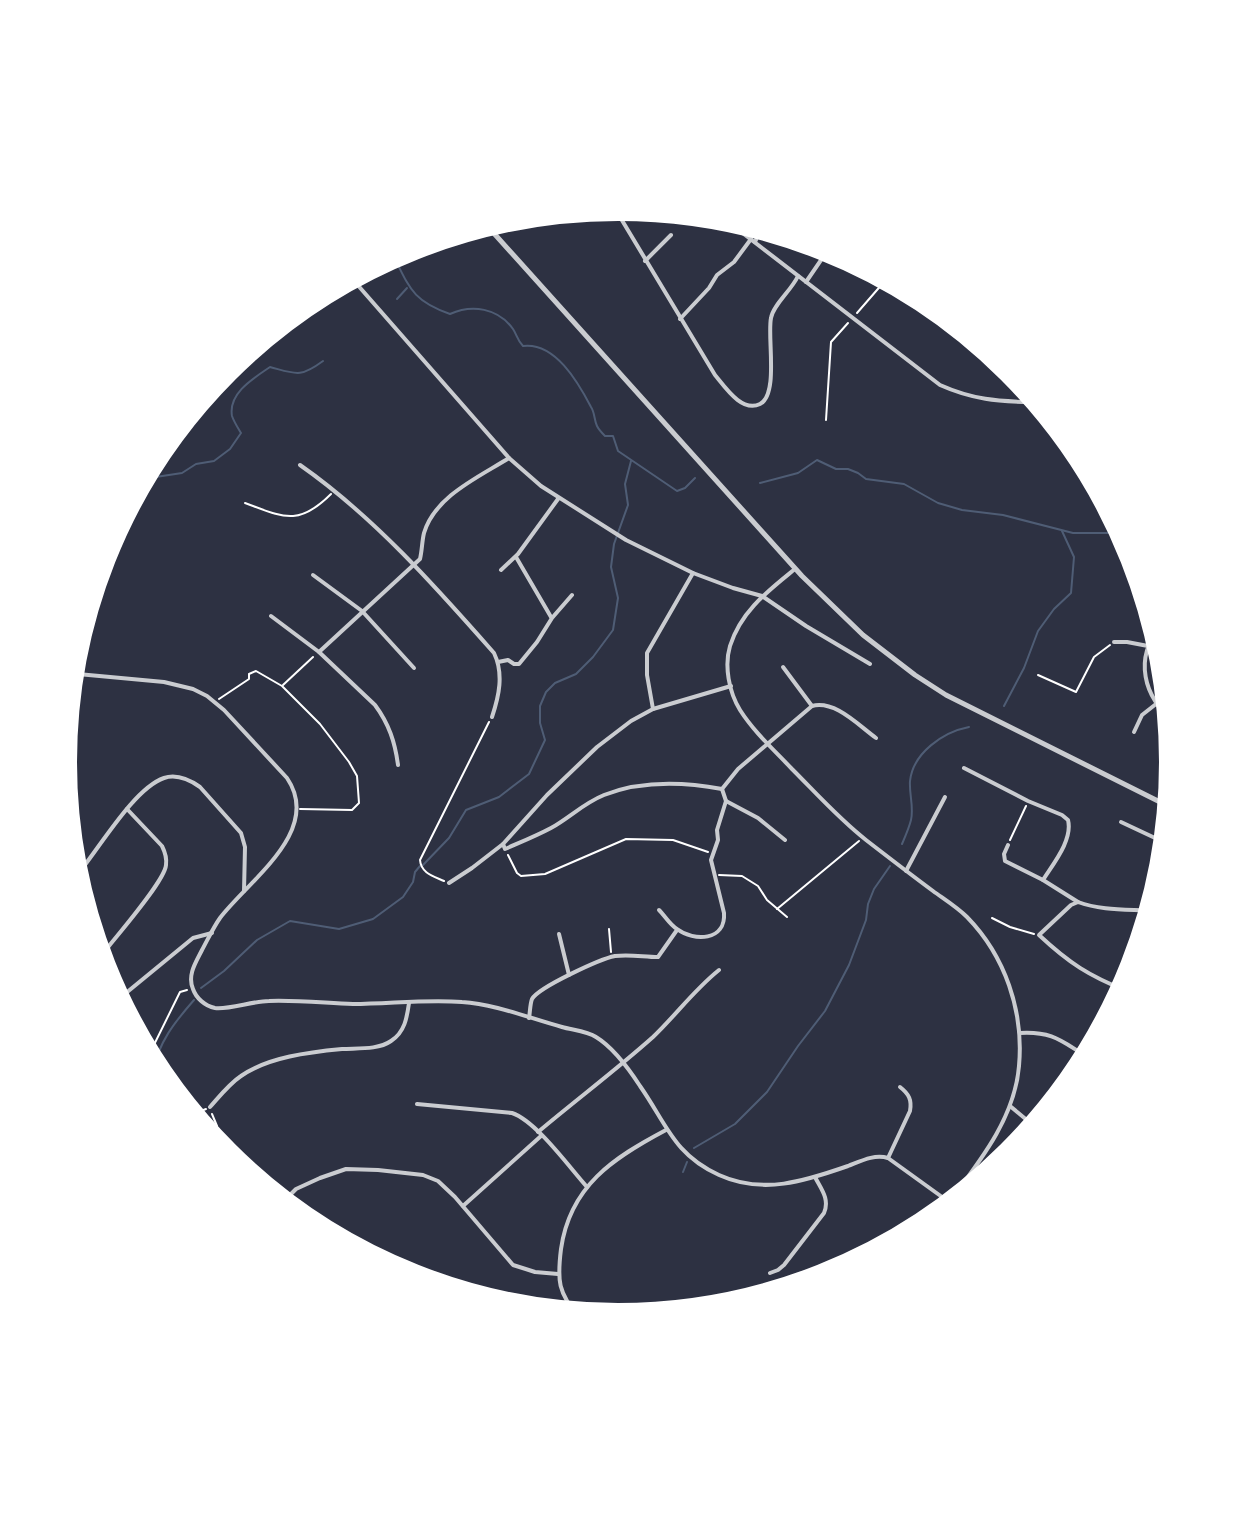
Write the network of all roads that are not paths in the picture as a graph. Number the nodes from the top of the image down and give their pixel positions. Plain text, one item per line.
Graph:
1 (619, 216) edge
2 (737, 229) edge
3 (491, 231) edge
4 (758, 234) edge
5 (671, 235) dead end
6 (753, 241) junction
7 (824, 256) edge
8 (645, 261) junction
9 (798, 276) junction
10 (806, 282) junction
11 (356, 283) edge
12 (680, 319) junction
13 (1030, 402) edge
14 (509, 458) junction
15 (300, 465) dead end
16 (558, 499) junction
17 (516, 557) junction
18 (413, 564) junction
19 (795, 569) junction
20 (501, 570) dead end
21 (693, 573) junction
22 (313, 575) dead end
23 (572, 595) dead end
24 (762, 596) junction
25 (362, 611) junction
26 (271, 616) dead end
27 (552, 618) junction
28 (1114, 642) road end
29 (1151, 642) edge
30 (1148, 646) junction
31 (319, 652) junction
32 (498, 662) junction
33 (870, 664) dead end
34 (783, 667) dead end
35 (414, 668) dead end
36 (79, 674) edge
37 (731, 686) junction
38 (1156, 704) junction
39 (812, 706) junction
40 (653, 709) junction
41 (1161, 709) edge
42 (492, 717) road end
43 (1134, 732) dead end
44 (876, 738) dead end
45 (768, 743) junction
46 (398, 765) dead end
47 (964, 768) dead end
48 (722, 789) junction
49 (945, 797) dead end
50 (726, 801) junction
51 (1162, 803) edge
52 (127, 809) junction
53 (1121, 822) dead end
54 (1158, 839) edge
55 (785, 840) dead end
56 (1008, 845) road end
57 (504, 846) junction
58 (82, 867) edge
59 (906, 871) junction
60 (1043, 880) junction
61 (449, 883) road end
62 (244, 891) junction
63 (1078, 902) junction
64 (659, 910) dead end
65 (1143, 910) edge
66 (677, 930) junction
67 (212, 933) junction
68 (559, 934) dead end
69 (109, 946) road end
70 (719, 970) dead end
71 (569, 975) junction
72 (1116, 984) edge
73 (124, 994) edge
74 (409, 1003) junction
75 (529, 1018) junction
76 (1020, 1033) junction
77 (1077, 1050) junction
78 (1080, 1052) edge
79 (1079, 1055) edge
80 (623, 1063) junction
81 (900, 1087) dead end
82 (417, 1104) dead end
83 (1010, 1106) junction
84 (210, 1107) road end
85 (1029, 1122) edge
86 (666, 1130) junction
87 (540, 1134) junction
88 (888, 1158) junction
89 (815, 1177) junction
90 (587, 1187) junction
91 (960, 1187) edge
92 (288, 1196) edge
93 (292, 1199) edge
94 (945, 1199) edge
95 (463, 1206) junction
96 (315, 1215) edge
97 (770, 1273) dead end
98 (558, 1274) junction
99 (570, 1305) edge

1 - 8 street
2 - 6 street
3 - 19 street
4 - 6 street
5 - 8 street
6 - 9 street
6 - 12 street
7 - 10 street
8 - 12 street
9 - 10 street
9 - 12 street
10 - 13 street
11 - 14 street
14 - 16 street
14 - 18 street
15 - 18 street
16 - 17 street
16 - 21 street
17 - 20 street
17 - 27 street
18 - 25 street
18 - 32 street
19 - 24 street
19 - 51 street
21 - 24 street
21 - 40 street
22 - 25 street
23 - 27 street
24 - 33 street
24 - 37 street
25 - 31 street
25 - 35 street
26 - 31 street
27 - 32 street
28 - 30 street
29 - 30 street
30 - 38 street
31 - 46 street
32 - 42 street
34 - 39 street
36 - 62 street
37 - 40 street
37 - 45 street
38 - 41 street
38 - 43 street
39 - 44 street
39 - 45 street
40 - 57 street
45 - 48 street
45 - 59 street
47 - 60 street
48 - 50 street
48 - 57 street
49 - 59 street
50 - 55 street
50 - 66 street
52 - 58 street
52 - 62 street
52 - 69 street
53 - 54 street
56 - 60 street
57 - 61 street
59 - 76 street
60 - 63 street
62 - 67 street
63 - 65 street
63 - 72 street
64 - 66 street
66 - 71 street
67 - 73 street
67 - 74 street
68 - 71 street
70 - 80 street
71 - 75 street
74 - 75 street
74 - 84 street
75 - 80 street
76 - 77 street
76 - 83 street
77 - 78 street
77 - 79 street
80 - 86 street
80 - 87 street
81 - 88 street
82 - 87 street
83 - 85 street
83 - 91 street
86 - 89 street
86 - 90 street
87 - 90 street
87 - 95 street
88 - 89 street
88 - 94 street
89 - 97 street
90 - 98 street
92 - 95 street
93 - 96 street
95 - 98 street
98 - 99 street

